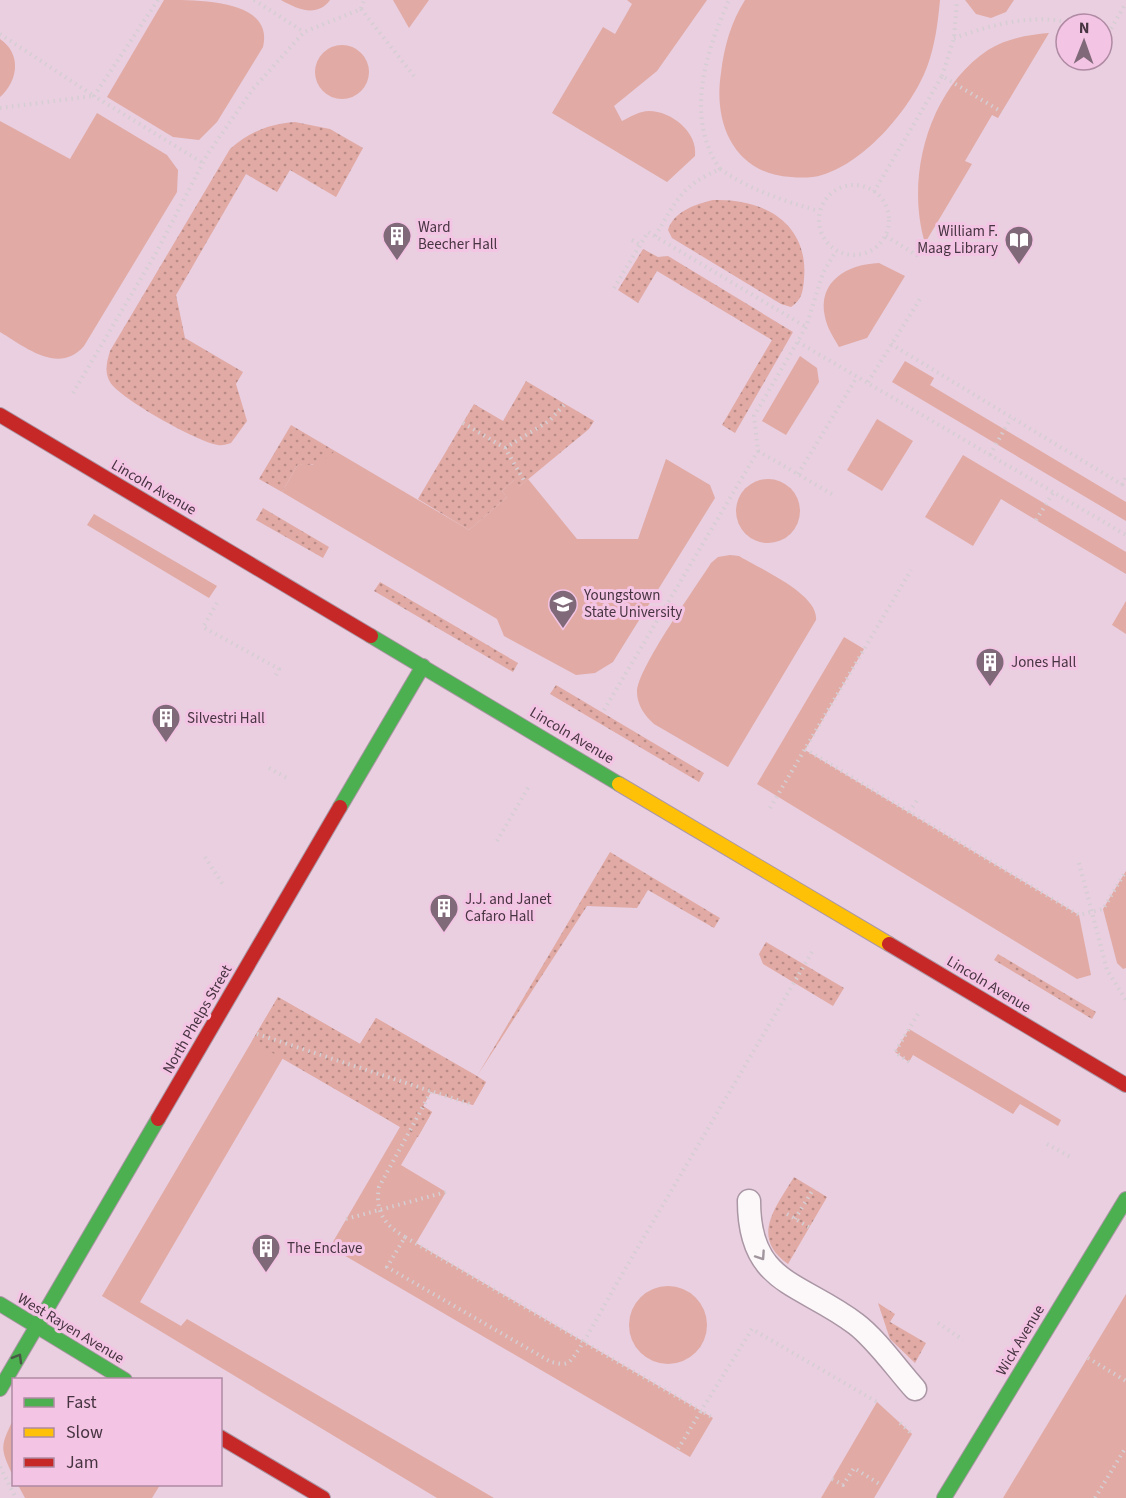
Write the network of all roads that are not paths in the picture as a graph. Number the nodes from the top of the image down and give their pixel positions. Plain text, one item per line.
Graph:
1 (0, 415) edge
2 (423, 666) junction
3 (1126, 1085) edge
4 (1126, 1199) edge
5 (749, 1201) dead end
6 (0, 1304) edge
7 (37, 1326) junction
8 (122, 1378) edge
9 (0, 1389) edge
10 (915, 1389) dead end
11 (222, 1438) edge
12 (323, 1498) edge
13 (944, 1498) edge

1 - 2 street, Lincoln Avenue
2 - 3 street, Lincoln Avenue
2 - 7 street, North Phelps Street
4 - 13 street, Wick Avenue
5 -> 10 lane
6 - 7 street, West Rayen Avenue
7 - 8 street, West Rayen Avenue
9 -> 7 street, North Phelps Street
11 - 12 street

